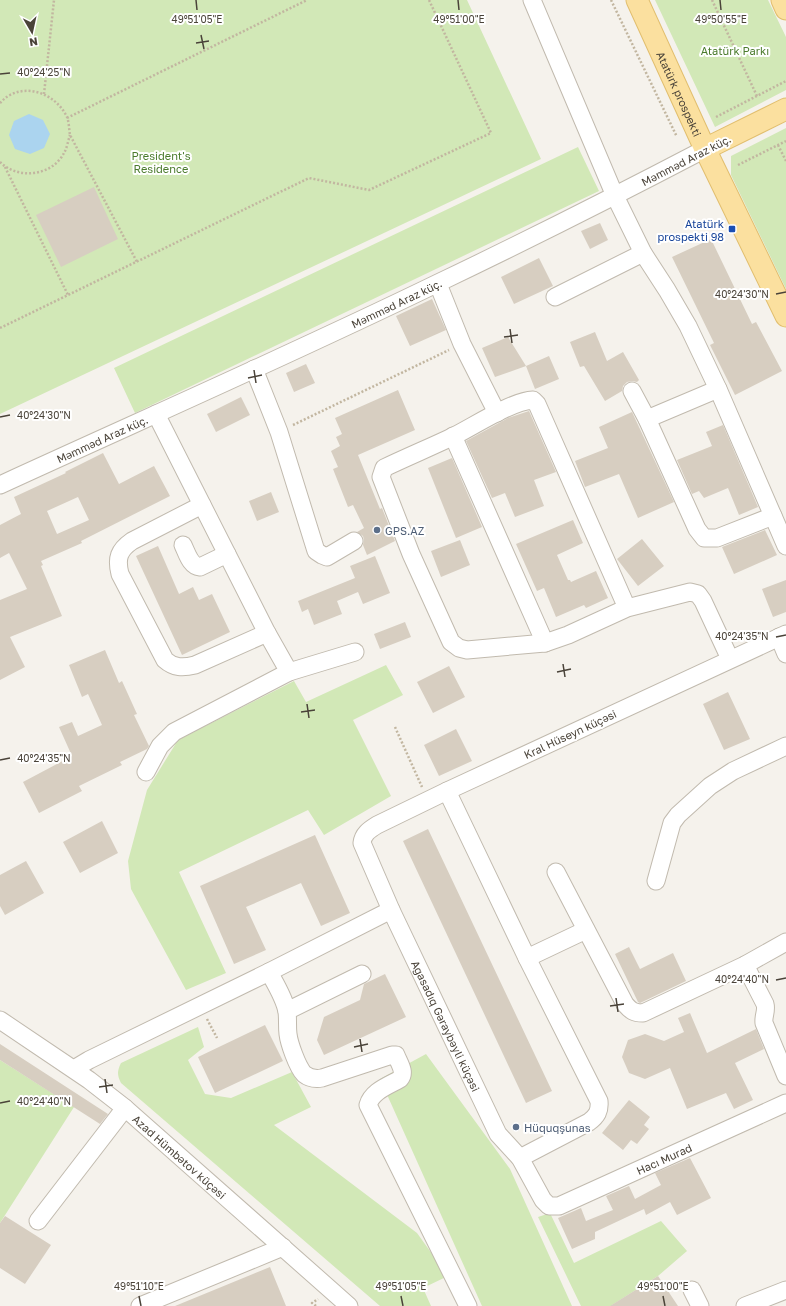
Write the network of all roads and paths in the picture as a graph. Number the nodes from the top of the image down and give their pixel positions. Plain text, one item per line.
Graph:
1 (54, 0) edge
2 (307, 0) edge
3 (429, 0) edge
4 (532, 0) edge
5 (611, 0) edge
6 (637, 0) edge
7 (712, 0) edge
8 (782, 0) edge
9 (786, 9) edge
10 (786, 81) edge
11 (44, 94) junction
12 (757, 96) junction
13 (0, 103) edge
14 (786, 109) edge
15 (716, 117) dead end
16 (67, 118) junction
17 (70, 135) junction
18 (677, 137) dead end
19 (786, 141) edge
20 (778, 145) junction
21 (705, 149) junction
22 (0, 162) edge
23 (786, 162) edge
24 (738, 165) dead end
25 (5, 167) junction
26 (615, 196) junction
27 (643, 253) junction
28 (137, 262) junction
29 (438, 284) junction
30 (68, 295) junction
31 (555, 297) dead end
32 (786, 316) edge
33 (0, 328) edge
34 (462, 344) junction
35 (254, 369) junction
36 (718, 389) junction
37 (632, 391) dead end
38 (497, 413) junction
39 (156, 414) junction
40 (647, 420) junction
41 (279, 432) junction
42 (453, 436) junction
43 (0, 485) edge
44 (202, 505) junction
45 (773, 516) junction
46 (354, 541) dead end
47 (183, 545) dead end
48 (786, 546) edge
49 (228, 554) junction
50 (627, 608) junction
51 (267, 632) junction
52 (782, 636) edge
53 (544, 643) junction
54 (355, 652) dead end
55 (786, 654) edge
56 (730, 659) junction
57 (289, 672) junction
58 (396, 727) dead end
59 (786, 746) edge
60 (146, 772) dead end
61 (446, 791) junction
62 (428, 800) junction
63 (362, 843) joint
64 (556, 872) dead end
65 (656, 881) dead end
66 (391, 910) junction
67 (586, 930) junction
68 (786, 942) edge
69 (527, 958) junction
70 (745, 965) junction
71 (269, 972) junction
72 (362, 974) dead end
73 (199, 1005) junction
74 (287, 1011) junction
75 (0, 1020) edge
76 (217, 1038) dead end
77 (74, 1069) junction
78 (786, 1076) edge
79 (786, 1103) edge
80 (125, 1108) junction
81 (520, 1158) junction
82 (543, 1200) joint
83 (38, 1222) dead end
84 (282, 1247) junction
85 (692, 1290) dead end
86 (786, 1290) edge
87 (312, 1303) dead end
88 (140, 1306) edge
89 (316, 1306) edge
90 (349, 1306) edge
91 (468, 1306) edge
92 (700, 1306) edge
93 (745, 1306) edge

1 - 11 path
2 - 16 path
3 - 28 path
4 - 26 street
5 - 18 path
6 - 21 main road, Atatürk prospekti
7 - 12 path
8 - 9 main road
10 - 12 path
11 - 13 path
11 - 16 path
12 - 15 path
14 - 21 main road, Məmməd Araz küç.
16 - 17 path
17 - 25 path
17 - 28 path
19 - 20 path
20 - 23 path
20 - 24 path
21 - 26 street, Məmməd Araz küç.
21 - 32 main road, Atatürk prospekti
22 - 25 path
25 - 30 path
26 - 27 street
26 - 29 street, Məmməd Araz küç.
27 - 31 street
27 - 36 street
28 - 30 path
29 - 34 street
29 - 35 street, Məmməd Araz küç.
30 - 33 path
34 - 38 street
34 - 41 path
35 - 39 street, Məmməd Araz küç.
35 - 41 street
36 - 40 street
36 - 45 street
37 - 40 street
38 - 42 street
38 - 50 street
39 - 43 street, Məmməd Araz küç.
39 - 44 street
40 - 45 street
41 - 46 street
42 - 53 street
42 - 53 street
44 - 49 street
44 - 51 street
45 - 48 street
47 - 49 street
49 - 51 street
50 - 53 street
50 - 56 street
51 - 57 street
52 - 55 street
52 - 56 street, Kral Hüseyn küçəsi
54 - 57 street
56 - 61 street, Kral Hüseyn küçəsi
57 - 60 street
58 - 62 path
59 - 65 street
61 - 62 street, Kral Hüseyn küçəsi
61 - 69 street
62 - 63 street, Kral Hüseyn küçəsi
63 - 66 street, Ağasadıq Gəraybəyli küçəsi
64 - 67 street
66 - 71 street
66 - 81 street, Ağasadıq Gəraybəyli küçəsi
67 - 69 street
67 - 70 street
68 - 70 street
69 - 81 street
70 - 78 street
71 - 73 street
71 - 74 street
72 - 74 street
73 - 76 path
73 - 77 street
74 - 91 street
75 - 77 street, Azad Hümbətov küçəsi
77 - 80 street, Azad Hümbətov küçəsi
79 - 82 street, Hacı Murad
80 - 83 street
80 - 84 street, Azad Hümbətov küçəsi
81 - 82 street, Ağasadıq Gəraybəyli küçəsi
84 - 88 street
84 - 90 street, Azad Hümbətov küçəsi
85 - 92 street
86 - 93 street
87 - 89 path

